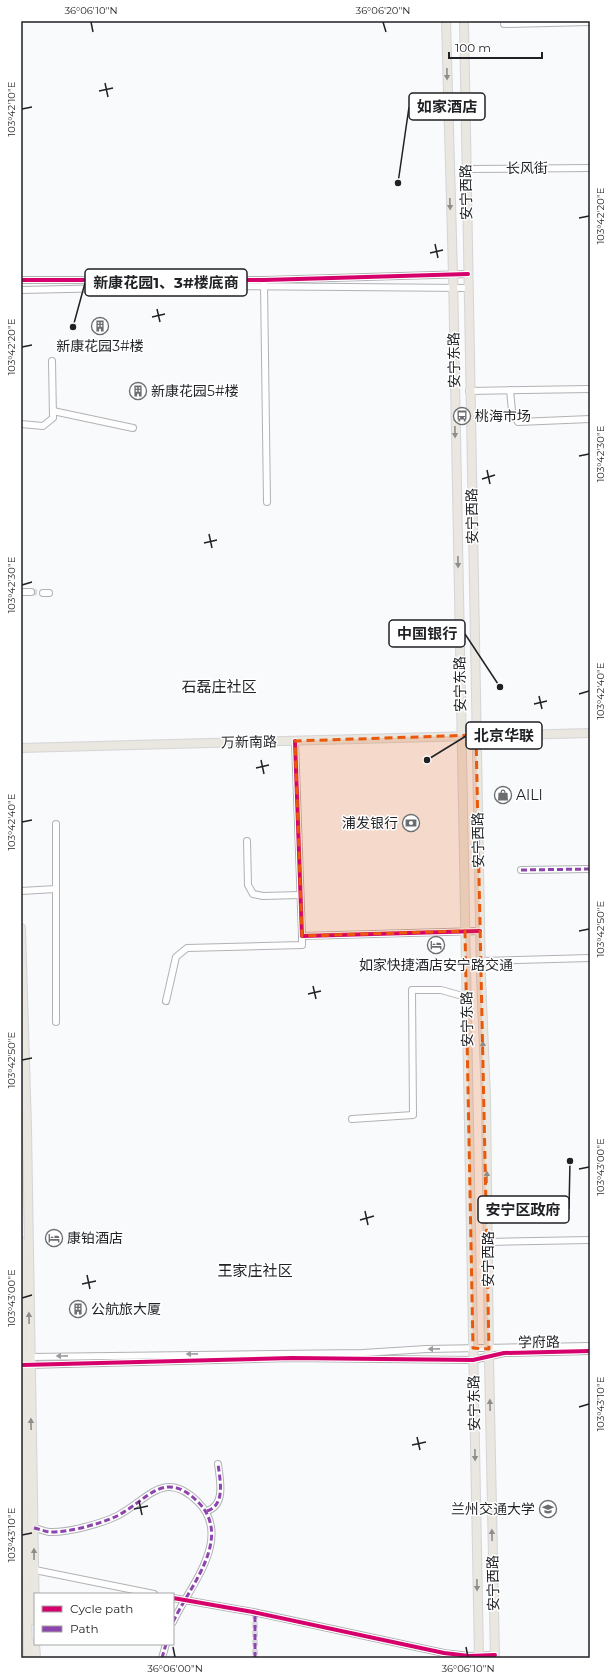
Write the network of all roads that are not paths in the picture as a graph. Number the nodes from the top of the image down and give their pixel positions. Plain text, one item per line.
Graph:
1 (446, 21) edge
2 (464, 21) edge
3 (590, 22) edge
4 (504, 24) dead end
5 (590, 168) edge
6 (465, 169) junction
7 (452, 241) junction
8 (467, 242) junction
9 (453, 274) junction
10 (468, 274) junction
11 (21, 280) edge
12 (264, 280) junction
13 (264, 287) junction
14 (453, 287) junction
15 (468, 288) junction
16 (21, 290) edge
17 (453, 315) junction
18 (468, 316) junction
19 (52, 361) dead end
20 (590, 389) edge
21 (510, 390) junction
22 (469, 391) junction
23 (53, 411) junction
24 (590, 419) edge
25 (21, 424) edge
26 (133, 428) dead end
27 (267, 502) dead end
28 (21, 592) edge
29 (31, 592) tunnel mouth
30 (590, 733) edge
31 (476, 735) junction
32 (461, 736) junction
33 (295, 740) junction
34 (21, 748) edge
35 (56, 824) dead end
36 (247, 841) dead end
37 (521, 870) dead end
38 (590, 870) edge
39 (56, 889) junction
40 (21, 891) edge
41 (300, 895) junction
42 (21, 928) edge
43 (465, 931) junction
44 (480, 931) junction
45 (302, 936) junction
46 (590, 958) edge
47 (481, 962) junction
48 (466, 997) junction
49 (166, 1002) dead end
50 (56, 1022) dead end
51 (352, 1119) dead end
52 (21, 1240) edge
53 (590, 1240) edge
54 (488, 1242) junction
55 (590, 1346) edge
56 (473, 1348) junction
57 (489, 1348) junction
58 (590, 1351) edge
59 (489, 1358) junction
60 (473, 1360) junction
61 (26, 1361) junction
62 (474, 1388) junction
63 (490, 1388) junction
64 (218, 1464) dead end
65 (207, 1511) junction
66 (34, 1528) junction
67 (30, 1569) junction
68 (149, 1593) edge
69 (174, 1598) edge
70 (184, 1600) junction
71 (34, 1611) edge
72 (174, 1620) edge
73 (35, 1645) edge
74 (166, 1645) edge
75 (495, 1656) edge
76 (479, 1657) edge
77 (28, 1658) edge
78 (36, 1658) edge
79 (162, 1658) edge

1 -> 7 main road, 安宁东路
2 - 6 main road, 安宁西路
3 - 4 street
5 - 6 street, 长风街
6 - 8 main road, 安宁西路
7 - 8 main road
7 - 9 main road, 安宁东路
8 - 10 main road, 安宁西路
9 - 10 street
9 - 12 street
9 - 14 main road, 安宁东路
10 - 15 main road, 安宁西路
11 - 12 street
12 - 13 street
13 - 14 street
13 - 16 street
13 - 27 street
14 - 15 street
14 - 17 main road, 安宁东路
15 - 18 main road, 安宁西路
17 - 18 main road
17 -> 32 main road, 安宁东路
18 - 22 main road, 安宁西路
19 - 23 street
20 - 21 street
21 - 22 street
21 - 24 street
22 - 31 main road, 安宁西路
23 - 25 street
23 - 26 street
28 - 29 street
30 - 31 main road, 万新南路
31 - 32 main road, 万新南路
31 - 44 main road, 安宁西路
32 - 33 main road, 万新南路
32 - 43 main road, 安宁东路
33 - 34 main road, 万新南路
33 - 41 street
35 - 39 street
36 - 41 street
37 - 38 street
39 - 40 street
39 - 50 street
41 - 45 street
61 -> 42 main road
43 - 44 street
43 - 45 street
43 - 48 main road, 安宁东路
44 - 47 main road, 安宁西路
45 - 49 street
46 - 47 street
54 -> 47 main road, 安宁西路
48 - 51 street
48 - 56 main road, 安宁东路
52 - 61 main road
53 - 54 street
54 - 57 main road, 安宁西路
55 - 57 street, 学府路
56 - 57 street, 学府路
56 - 60 main road, 安宁东路
56 -> 61 street, 学府路
57 - 59 main road, 安宁西路
58 - 59 street, 学府路
59 - 60 street, 学府路
59 - 63 main road, 安宁西路
60 - 61 street, 学府路
60 - 62 main road, 安宁东路
66 -> 61 main road
61 - 67 main road
62 - 63 main road
62 -> 76 main road, 安宁东路
75 -> 63 main road, 安宁西路
64 - 65 street
65 - 66 street
65 - 70 street
67 -> 66 main road
67 - 68 street
67 - 71 main road
67 - 77 main road
69 - 70 street
70 - 72 street
70 - 76 street
73 - 78 main road
74 - 79 street
75 - 76 street

